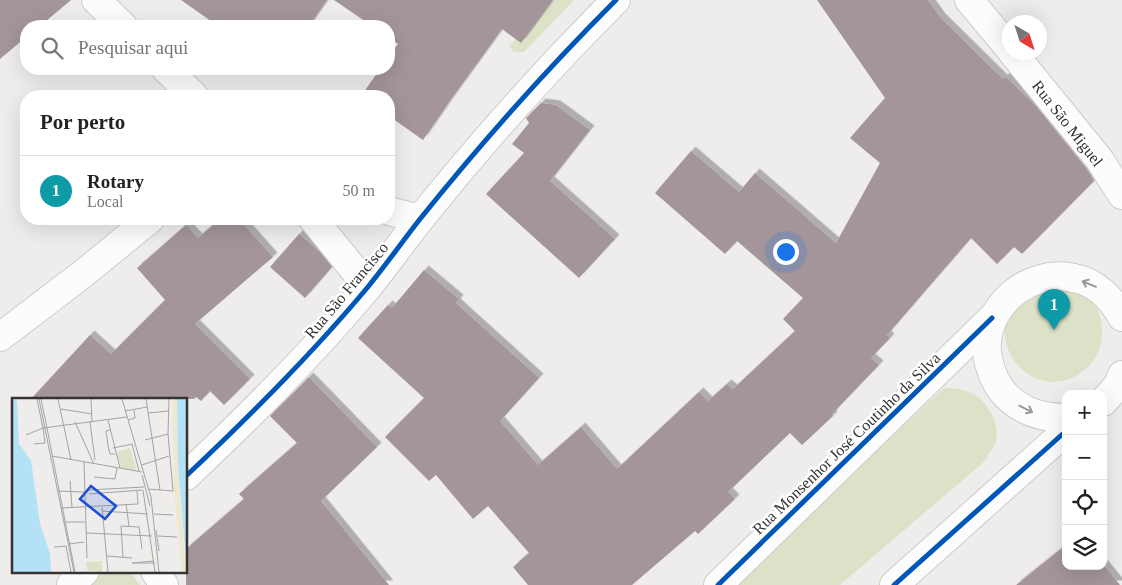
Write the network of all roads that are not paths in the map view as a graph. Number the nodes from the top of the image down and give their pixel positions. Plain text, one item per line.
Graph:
1 (96, 0) edge
2 (616, 0) edge
3 (969, 0) edge
4 (117, 20) edge
5 (1002, 39) edge
6 (1018, 60) edge
7 (172, 75) edge
8 (188, 90) edge
9 (1122, 195) edge
10 (395, 213) edge
11 (420, 219) junction
12 (143, 225) edge
13 (318, 225) edge
14 (368, 287) junction
15 (1120, 307) edge
16 (992, 318) junction
17 (0, 337) edge
18 (1122, 376) edge
19 (1107, 397) edge
20 (1062, 418) edge
21 (1062, 434) edge
22 (188, 474) edge
23 (84, 572) edge
24 (156, 572) edge
25 (71, 585) edge
26 (164, 585) edge
27 (718, 585) edge
28 (894, 585) edge

1 - 4 street
2 - 11 street, Rua São Francisco
3 - 5 street
6 - 9 street, Rua São Miguel
7 - 8 street
10 - 11 street
11 - 14 street, Rua São Francisco
12 - 17 street
13 - 14 street
14 - 22 street, Rua São Francisco
15 -> 16 street
16 -> 20 street
16 - 27 street, Rua Monsenhor José Coutinho da Silva
18 - 19 street
21 - 28 street
23 - 25 street
24 - 26 street

